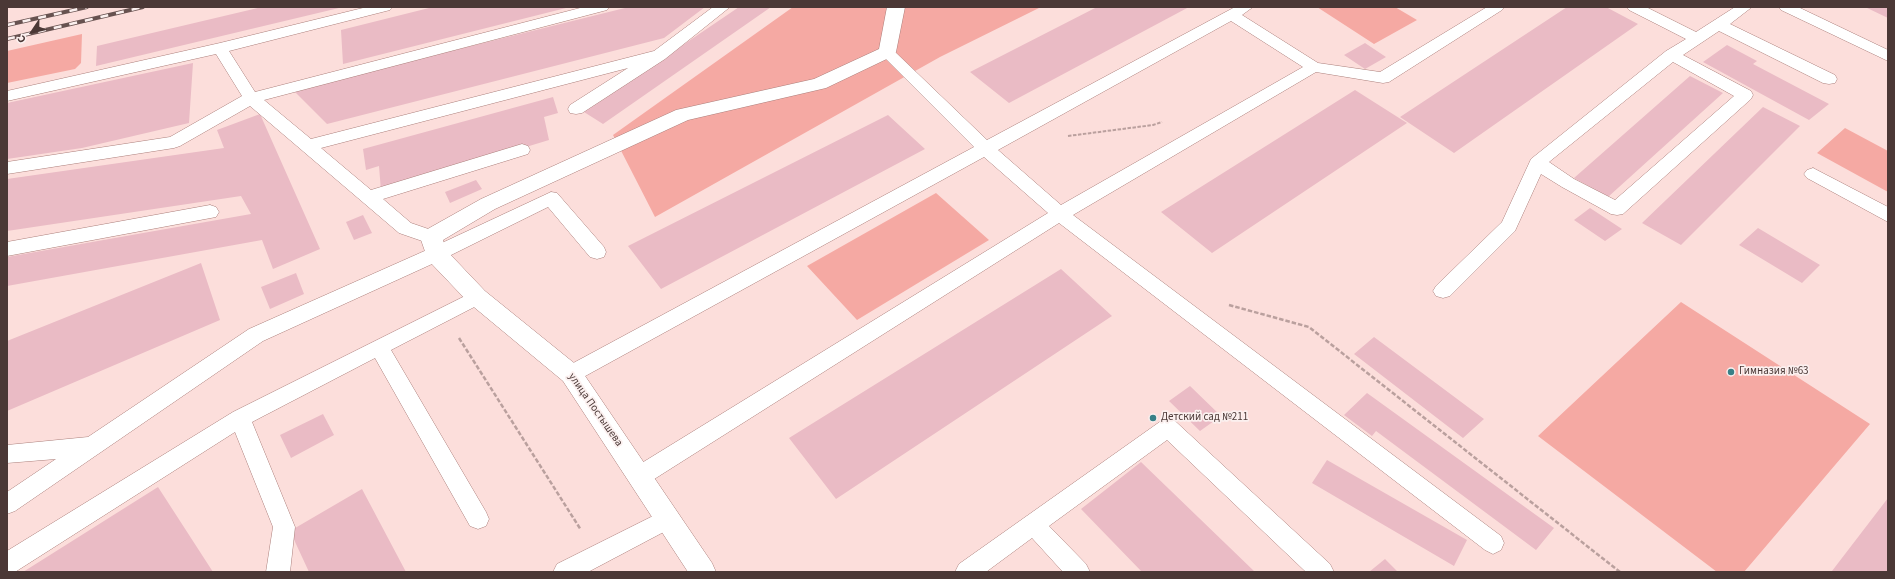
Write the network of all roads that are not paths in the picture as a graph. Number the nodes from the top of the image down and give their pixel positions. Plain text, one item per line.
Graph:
1 (385, 7) edge
2 (602, 7) edge
3 (723, 7) edge
4 (896, 7) edge
5 (1246, 7) edge
6 (1497, 7) edge
7 (1634, 7) edge
8 (1745, 7) edge
9 (1786, 7) edge
10 (1232, 14) junction
11 (1718, 24) junction
12 (1697, 38) junction
13 (220, 48) junction
14 (887, 52) junction
15 (659, 55) junction
16 (1672, 55) junction
17 (1888, 56) edge
18 (1314, 67) junction
19 (1829, 79) dead end
20 (7, 96) edge
21 (251, 98) junction
22 (576, 109) dead end
23 (308, 146) junction
24 (986, 148) junction
25 (522, 150) dead end
26 (1537, 163) junction
27 (7, 168) edge
28 (1813, 174) dead end
29 (369, 197) junction
30 (210, 212) dead end
31 (1060, 214) junction
32 (1888, 216) edge
33 (433, 246) junction
34 (7, 249) edge
35 (597, 252) dead end
36 (1443, 291) dead end
37 (477, 297) junction
38 (379, 347) junction
39 (571, 374) junction
40 (240, 418) junction
41 (94, 445) junction
42 (7, 454) edge
43 (640, 476) junction
44 (7, 504) edge
45 (478, 519) dead end
46 (667, 519) junction
47 (1034, 524) junction
48 (1494, 543) dead end
49 (7, 564) edge
50 (278, 572) edge
51 (565, 572) edge
52 (703, 572) edge
53 (967, 572) edge
54 (1078, 572) edge
55 (1322, 572) edge

1 - 13 lane
2 - 21 lane
3 - 15 lane
4 - 14 street
5 - 10 lane
6 - 18 lane
7 - 12 lane
8 - 11 lane
9 - 17 lane
10 - 18 lane
10 - 24 lane
11 - 12 lane
11 - 19 lane
12 - 16 lane
13 - 20 lane
13 - 21 lane
14 - 24 lane
14 - 33 street
15 - 22 lane
15 - 23 lane
16 - 26 lane
16 - 26 lane
18 - 31 lane
21 - 23 lane
21 - 27 lane
23 - 29 lane
24 - 31 lane
24 - 39 lane
25 - 29 lane
26 - 36 lane
28 - 32 lane
29 - 33 lane
30 - 34 lane
31 - 43 lane
31 - 48 lane
33 - 35 lane
33 - 37 street, улица Постышева
33 - 41 lane
37 - 38 lane
37 - 39 street, улица Постышева
38 - 40 lane
38 - 45 lane
39 - 43 street, улица Постышева
40 - 49 lane
40 - 50 lane
41 - 42 lane
41 - 44 lane
43 - 46 street, улица Постышева
46 - 51 lane
46 - 52 street, улица Постышева
47 - 53 lane
47 - 54 lane
47 - 55 lane

